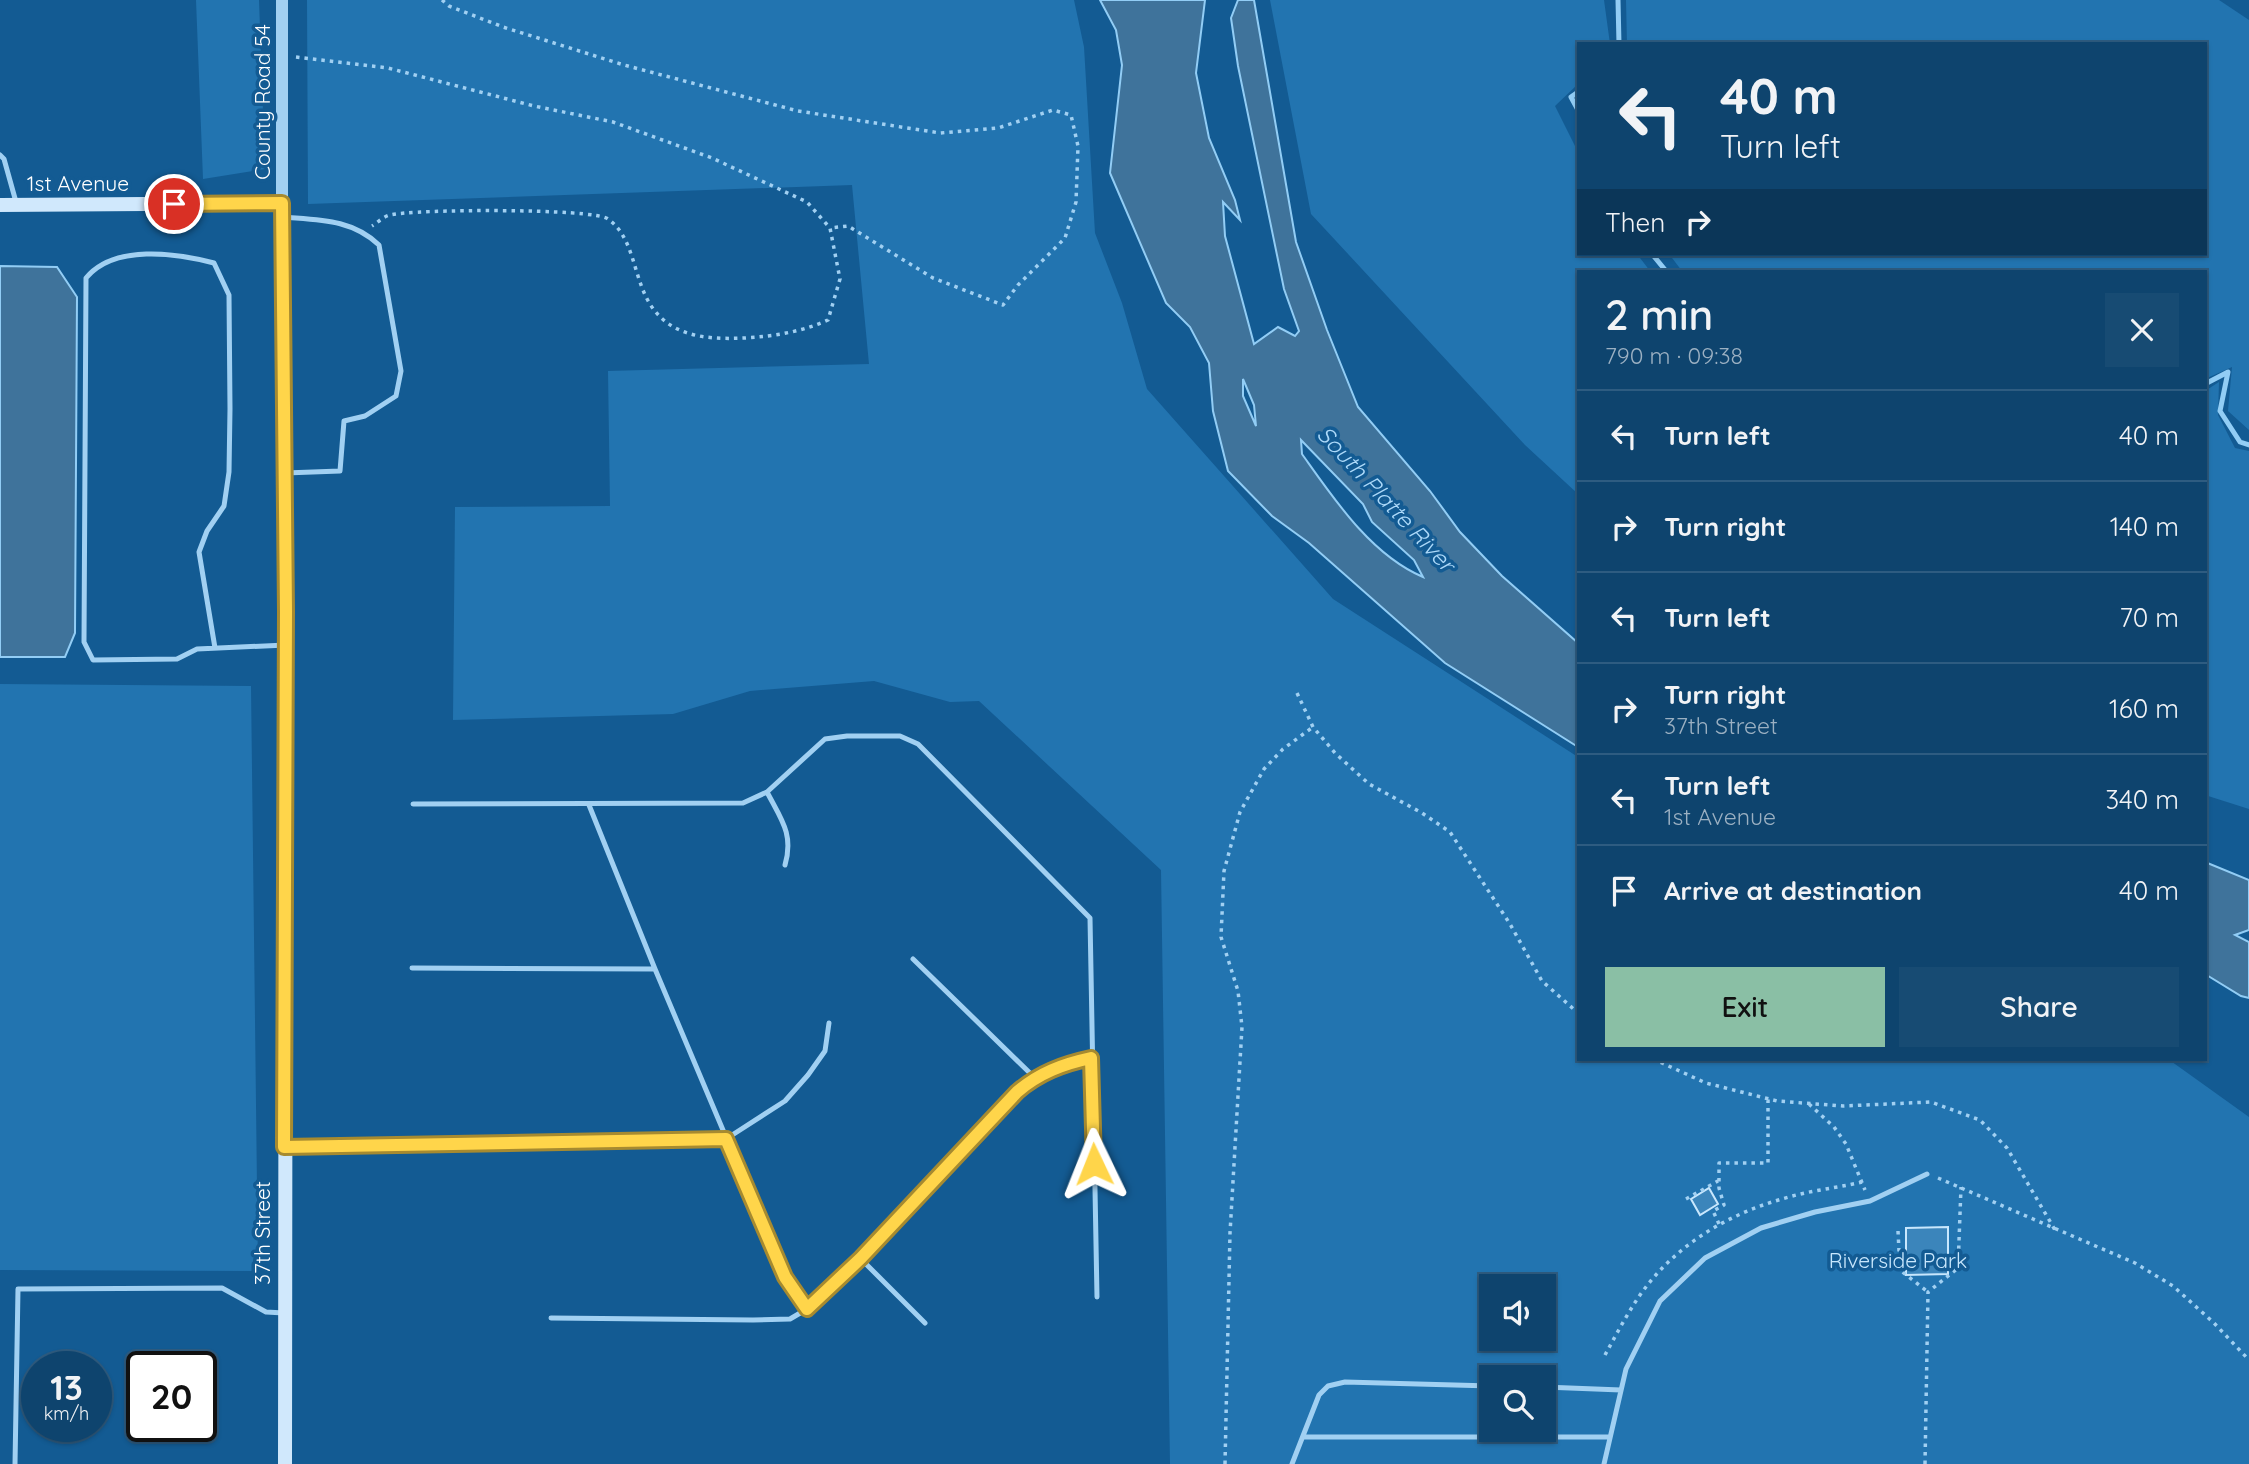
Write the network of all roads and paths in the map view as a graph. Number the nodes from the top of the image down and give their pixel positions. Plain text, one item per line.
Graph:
1 (282, 0) edge
2 (442, 0) edge
3 (283, 55) junction
4 (0, 155) edge
5 (0, 205) edge
6 (17, 205) junction
7 (283, 210) junction
8 (830, 228) junction
9 (365, 232) junction
10 (284, 473) junction
11 (286, 645) junction
12 (215, 648) junction
13 (1297, 693) dead end
14 (1313, 727) junction
15 (767, 792) junction
16 (413, 804) dead end
17 (589, 806) junction
18 (785, 866) dead end
19 (913, 959) dead end
20 (412, 968) dead end
21 (655, 969) junction
22 (1577, 1012) edge
23 (830, 1023) dead end
24 (1091, 1058) junction
25 (1657, 1061) edge
26 (1034, 1077) junction
27 (1768, 1098) junction
28 (1808, 1103) junction
29 (726, 1139) junction
30 (284, 1147) junction
31 (1927, 1174) joint
32 (1719, 1180) junction
33 (1961, 1186) junction
34 (1686, 1199) dead end
35 (1870, 1201) junction
36 (1720, 1224) dead end
37 (2055, 1230) junction
38 (1898, 1231) dead end
39 (861, 1258) junction
40 (1928, 1292) junction
41 (1097, 1297) dead end
42 (807, 1309) junction
43 (285, 1313) junction
44 (551, 1318) dead end
45 (925, 1323) dead end
46 (2249, 1360) edge
47 (1479, 1386) edge
48 (1556, 1387) edge
49 (1621, 1390) junction
50 (1303, 1437) junction
51 (1610, 1437) junction
52 (15, 1464) edge
53 (285, 1464) edge
54 (1225, 1464) edge
55 (1292, 1464) edge
56 (1604, 1464) edge
57 (1925, 1464) edge

1 - 3 street, County Road 54
2 - 8 path
3 - 7 street, County Road 54
3 - 8 path
4 - 6 lane
5 - 6 main road, 1st Avenue
6 - 7 main road, 1st Avenue
7 - 9 lane
7 - 10 main road, 37th Street
8 - 9 path
9 - 10 lane
10 - 11 main road, 37th Street
11 - 12 lane
11 - 30 main road, 37th Street
12 - 12 lane
13 - 14 path
14 - 22 path
14 - 54 path
15 - 17 lane
15 - 18 lane
15 - 24 lane
16 - 17 lane
17 - 21 lane
19 - 26 lane
20 - 21 lane
21 - 29 lane
23 - 29 lane
24 - 26 lane
24 - 41 lane
25 - 27 path
26 - 39 lane
27 - 28 path
27 - 32 path
28 - 35 path
28 - 37 path
29 - 30 lane
29 - 42 lane
30 - 43 main road, 37th Street
31 - 33 path
31 - 35 lane
32 - 34 path
32 - 36 path
33 - 37 path
33 - 40 path
35 - 49 lane
37 - 46 path
38 - 40 path
39 - 42 lane
39 - 45 lane
40 - 57 path
42 - 44 lane
43 - 52 lane
43 - 53 main road, 37th Street
47 - 50 lane
48 - 49 lane
49 - 51 lane
50 - 51 lane
50 - 55 lane
51 - 56 lane

